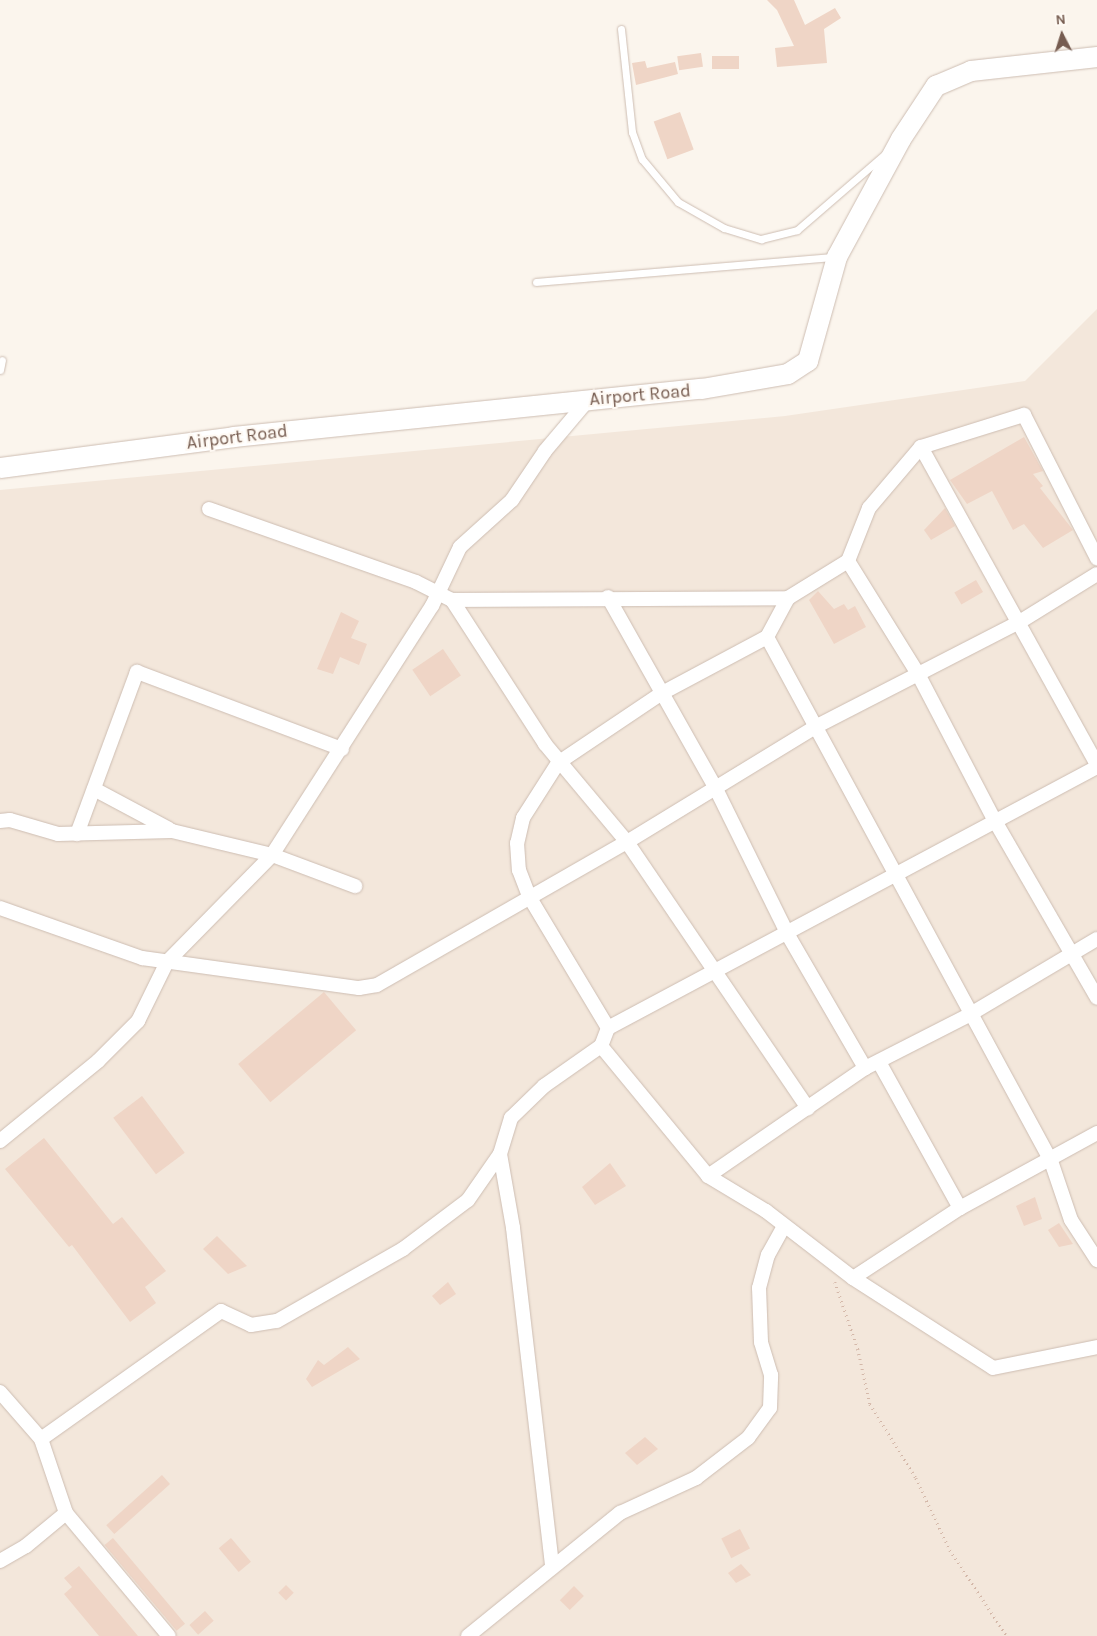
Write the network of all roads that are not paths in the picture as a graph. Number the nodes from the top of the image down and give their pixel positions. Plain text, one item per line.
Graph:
1 (621, 29) dead end
2 (1097, 57) edge
3 (901, 139) junction
4 (837, 257) junction
5 (536, 282) dead end
6 (2, 360) dead end
7 (0, 370) edge
8 (588, 400) junction
9 (921, 446) junction
10 (0, 468) edge
11 (209, 509) dead end
12 (1097, 558) edge
13 (848, 561) junction
14 (1097, 574) edge
15 (439, 592) junction
16 (608, 597) junction
17 (788, 598) junction
18 (452, 600) junction
19 (1021, 621) junction
20 (767, 637) junction
21 (918, 674) junction
22 (662, 693) junction
23 (817, 726) junction
24 (342, 749) junction
25 (558, 763) junction
26 (1097, 766) edge
27 (714, 785) junction
28 (94, 789) junction
29 (995, 821) junction
30 (0, 822) edge
31 (172, 831) junction
32 (77, 834) junction
33 (627, 842) junction
34 (272, 855) junction
35 (892, 873) junction
36 (355, 886) dead end
37 (530, 898) junction
38 (0, 908) edge
39 (788, 935) junction
40 (1097, 939) edge
41 (1072, 955) junction
42 (167, 962) junction
43 (718, 972) junction
44 (1097, 998) edge
45 (969, 1015) junction
46 (608, 1028) junction
47 (602, 1046) junction
48 (879, 1062) junction
49 (865, 1068) junction
50 (808, 1108) junction
51 (1097, 1133) edge
52 (0, 1141) edge
53 (500, 1154) junction
54 (1051, 1161) junction
55 (708, 1176) junction
56 (960, 1208) junction
57 (784, 1226) junction
58 (1097, 1260) edge
59 (853, 1278) junction
60 (1097, 1347) edge
61 (0, 1392) edge
62 (41, 1439) junction
63 (66, 1513) junction
64 (0, 1561) edge
65 (552, 1564) junction
66 (168, 1636) edge
67 (468, 1636) edge

1 - 3 lane
2 - 3 street, Airport Road
3 - 4 street, Airport Road
4 - 5 lane
4 - 8 street, Airport Road
6 - 7 lane
8 - 10 street, Airport Road
8 - 15 street
9 - 12 street
9 - 13 street
9 - 19 street
11 - 15 street
13 - 17 street
13 - 21 street
14 - 19 street
15 - 18 street
15 - 24 street
16 - 17 street
16 - 18 street
16 - 22 street
17 - 20 street
18 - 25 street
19 - 21 street
19 - 26 street
20 - 22 street
20 - 23 street
21 - 23 street
21 - 29 street
22 - 25 street
22 - 27 street
23 - 27 street
23 - 35 street
24 - 28 street
24 - 34 street
25 - 33 street
25 - 37 street
26 - 29 street
27 - 33 street
27 - 39 street
28 - 31 street
28 - 32 street
29 - 35 street
29 - 41 street
30 - 32 street
31 - 32 street
31 - 34 street
33 - 37 street
33 - 43 street
34 - 36 street
34 - 42 street
35 - 39 street
35 - 45 street
37 - 42 street
37 - 46 street
38 - 42 street
39 - 43 street
39 - 49 street
40 - 41 street
41 - 44 street
41 - 45 street
42 - 52 street
43 - 46 street
43 - 50 street
45 - 48 street
45 - 54 street
46 - 47 street
47 - 53 street
47 - 55 street
48 - 49 street
48 - 56 street
49 - 50 street
50 - 55 street
51 - 54 street
53 - 62 street
53 - 65 street
54 - 56 street
54 - 58 street
55 - 57 street
56 - 59 street
57 - 59 street
57 - 65 street
59 - 60 street
61 - 62 street
62 - 63 street
63 - 64 street
63 - 66 street
65 - 67 street

